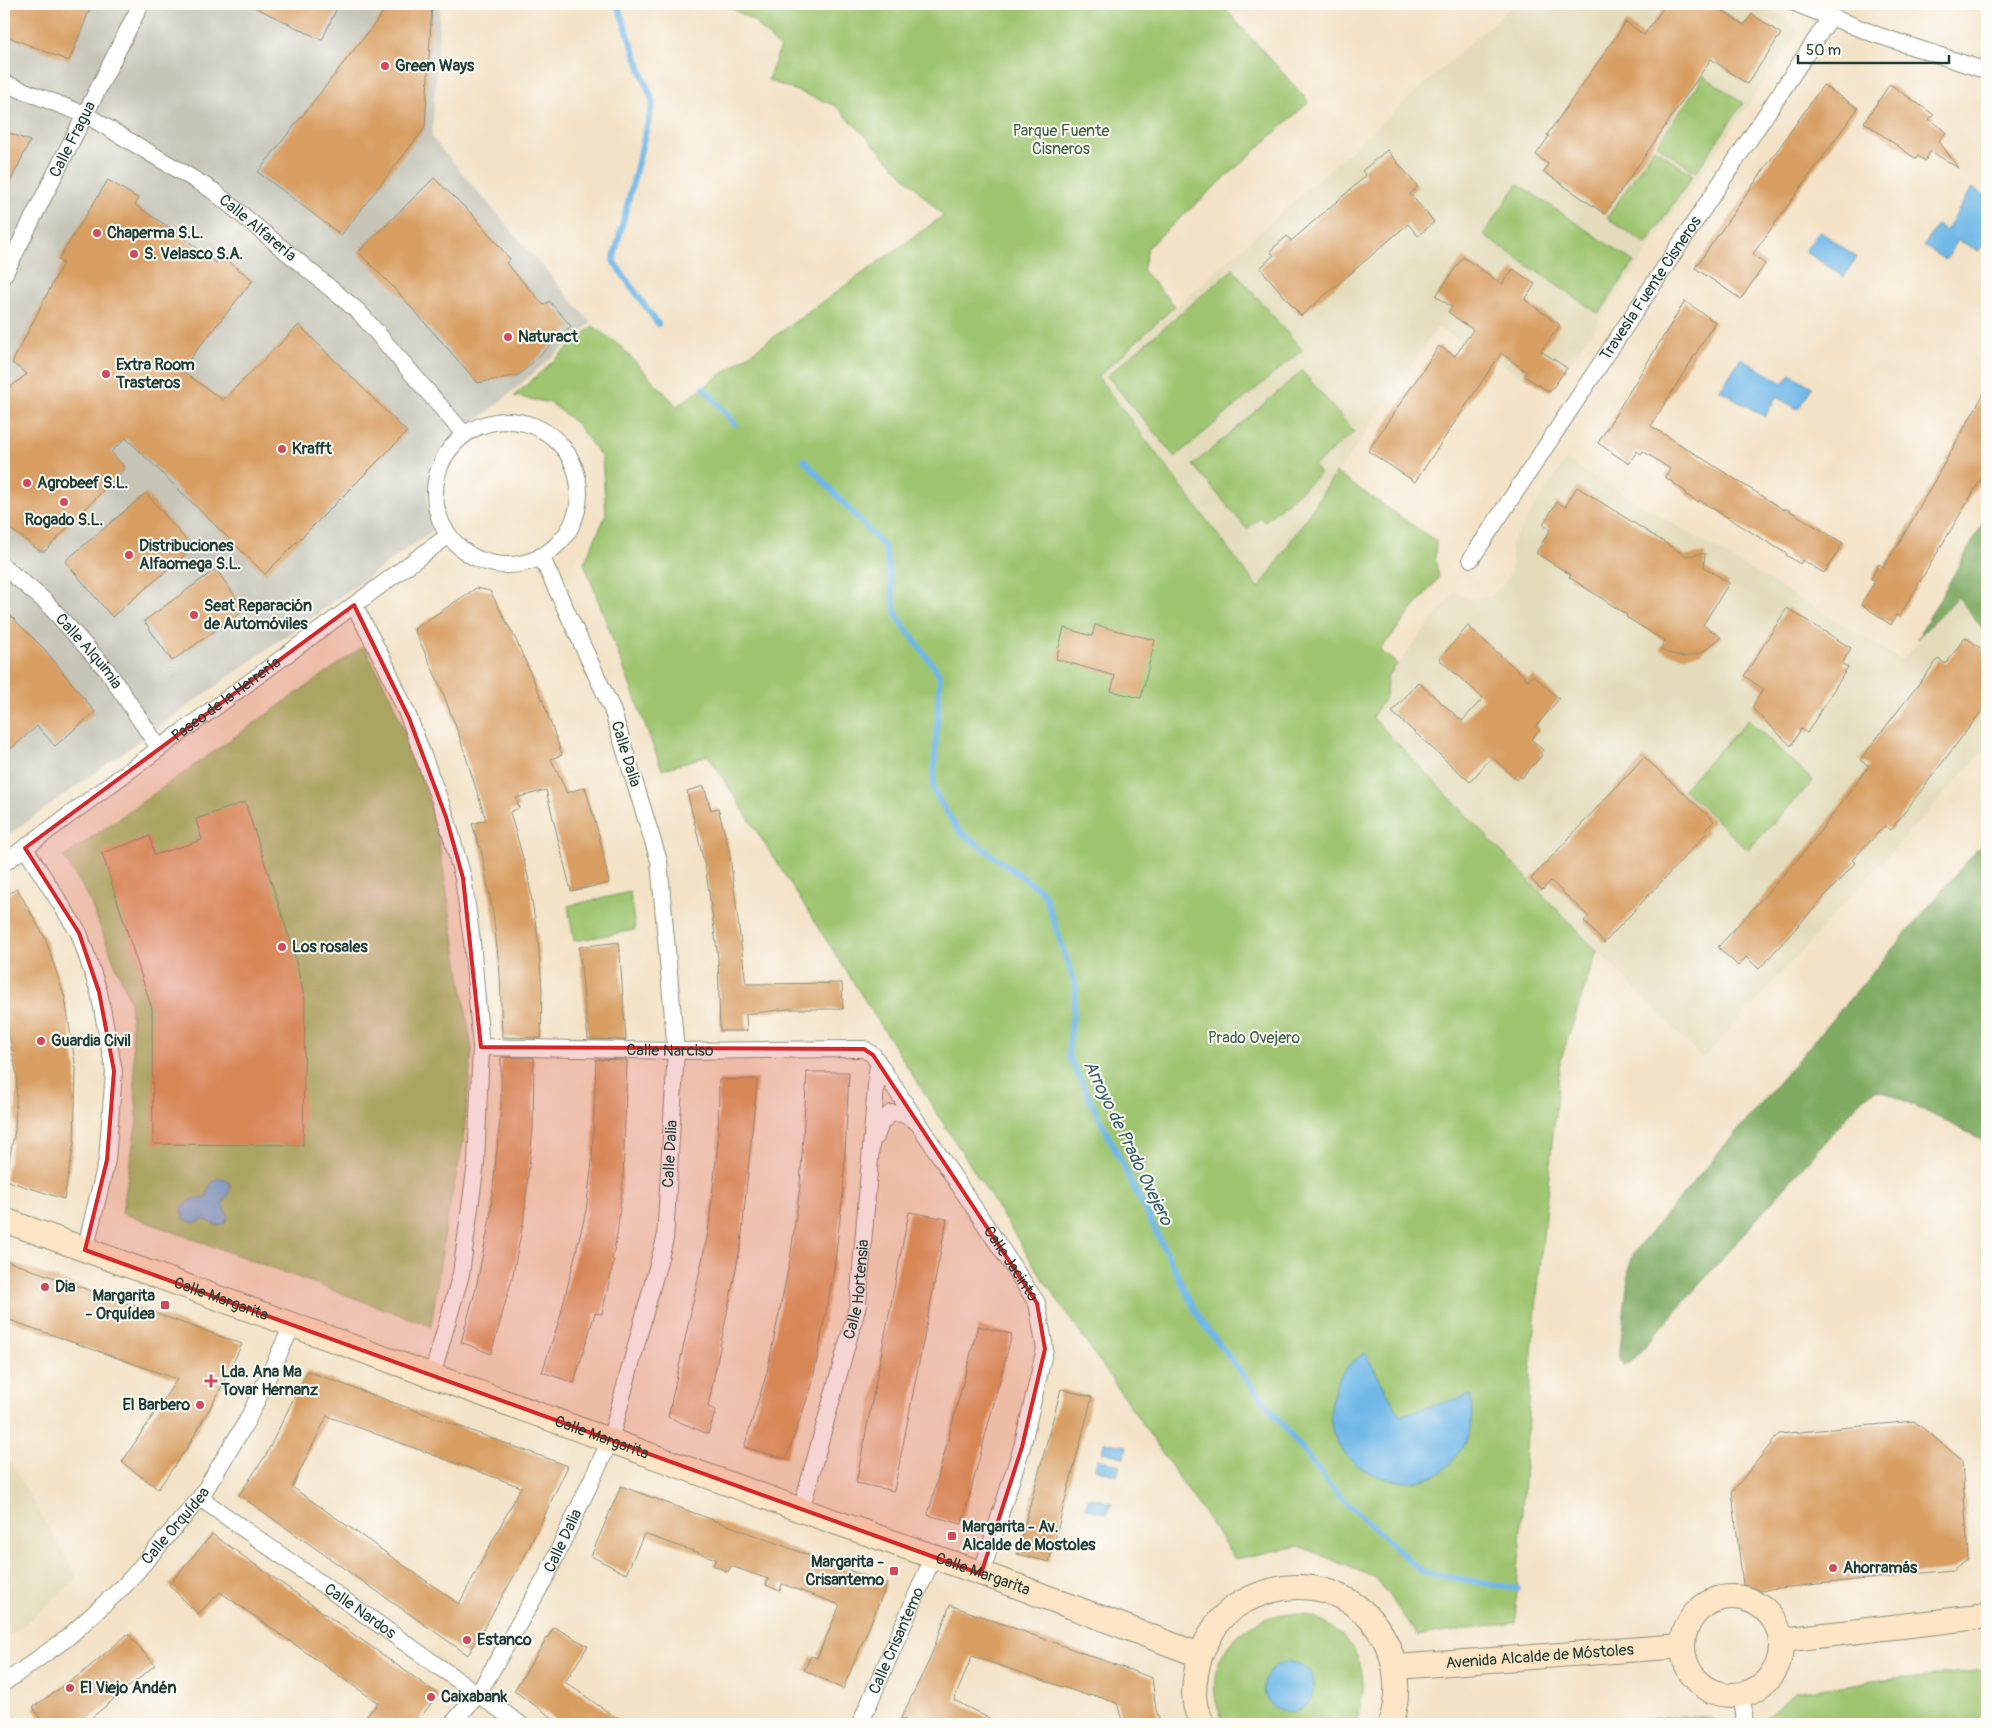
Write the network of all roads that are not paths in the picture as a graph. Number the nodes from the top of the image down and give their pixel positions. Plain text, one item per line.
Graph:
1 (141, 4) edge
2 (1797, 4) edge
3 (1830, 18) junction
4 (1987, 71) edge
5 (4, 83) edge
6 (86, 115) junction
7 (4, 275) edge
8 (464, 434) junction
9 (449, 535) junction
10 (541, 556) junction
11 (1471, 558) dead end
12 (4, 567) edge
13 (354, 605) junction
14 (159, 748) junction
15 (24, 848) junction
16 (4, 863) edge
17 (481, 1047) junction
18 (857, 1049) joint
19 (676, 1051) junction
20 (878, 1062) junction
21 (917, 1122) junction
22 (870, 1159) junction
23 (4, 1220) edge
24 (85, 1250) junction
25 (293, 1324) junction
26 (432, 1376) junction
27 (610, 1442) junction
28 (200, 1498) junction
29 (801, 1510) junction
30 (933, 1557) junction
31 (982, 1574) junction
32 (1987, 1616) edge
33 (1782, 1640) junction
34 (1682, 1646) junction
35 (1199, 1656) junction
36 (1396, 1667) junction
37 (4, 1683) edge
38 (478, 1694) junction
39 (1742, 1695) junction
40 (452, 1724) edge
41 (520, 1724) edge
42 (860, 1724) edge
43 (1203, 1724) edge
44 (1390, 1724) edge
45 (1745, 1724) edge

1 - 6 street, Calle Fragua
2 - 3 street
3 - 4 street
3 - 11 street, Travesía Fuente Cisneros
5 - 6 street, Calle Alfarería
6 - 7 street, Calle Fragua
6 - 8 street, Calle Alfarería
8 - 9 street
8 - 10 street
9 - 10 street
9 - 13 street, Paseo de la Herrería
10 - 19 street, Calle Dalia
12 - 14 street, Calle Alquimia
13 - 14 street, Paseo de la Herrería
13 - 17 street
14 - 15 street, Paseo de la Herrería
15 - 16 street, Paseo de la Herrería
15 - 24 street
17 - 19 street, Calle Narciso
17 - 26 street
18 - 19 street, Calle Narciso
18 - 20 street, Calle Jacinto
19 - 27 street, Calle Dalia
20 - 21 street, Calle Jacinto
20 - 22 street, Calle Hortensia
21 - 22 street
21 - 31 street, Calle Jacinto
22 - 29 street, Calle Hortensia
23 - 24 street, Calle Margarita
24 - 25 street, Calle Margarita
25 - 26 street, Calle Margarita
25 - 28 street, Calle Orquídea
26 - 27 street, Calle Margarita
27 - 29 street, Calle Margarita
27 - 38 street, Calle Dalia
28 - 37 street, Calle Orquídea
28 - 38 street, Calle Nardos
29 - 30 street, Calle Margarita
30 - 31 street, Calle Margarita
30 - 42 street, Calle Crisantemo
31 - 35 street, Calle Margarita
32 - 33 street
33 - 34 street
33 - 39 street
34 - 36 street, Avenida Alcalde de Móstoles
34 - 39 street
35 - 36 street
35 - 43 street
36 - 44 street
38 - 40 street, Calle Dalia
38 - 41 street, Calle Nardos
39 - 45 street

